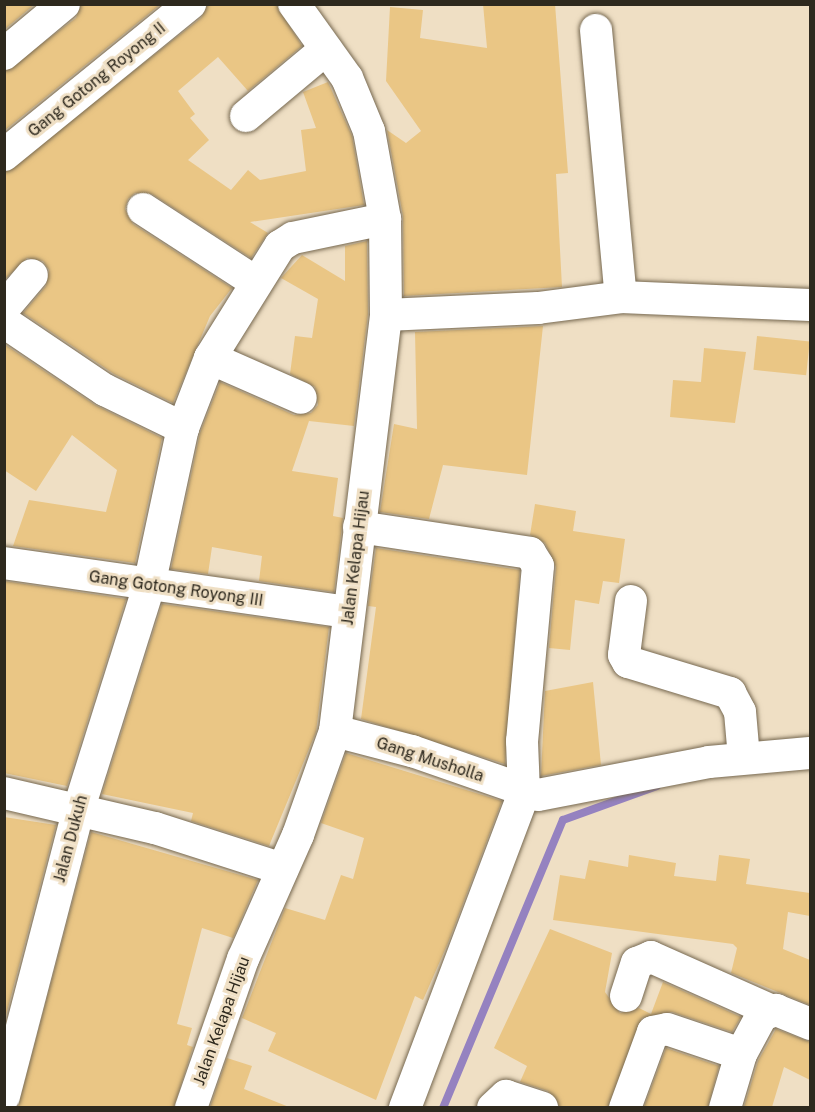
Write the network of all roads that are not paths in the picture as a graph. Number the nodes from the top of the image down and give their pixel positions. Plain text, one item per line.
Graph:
1 (190, 4) edge
2 (294, 4) edge
3 (51, 8) edge
4 (596, 30) dead end
5 (326, 49) junction
6 (4, 54) edge
7 (246, 116) dead end
8 (4, 155) edge
9 (143, 209) dead end
10 (385, 219) junction
11 (32, 275) dead end
12 (254, 281) junction
13 (621, 297) junction
14 (810, 305) edge
15 (4, 308) edge
16 (387, 315) junction
17 (4, 322) edge
18 (210, 358) junction
19 (301, 398) dead end
20 (183, 428) junction
21 (359, 527) junction
22 (4, 563) edge
23 (149, 586) junction
24 (630, 601) dead end
25 (349, 612) junction
26 (335, 731) junction
27 (810, 753) edge
28 (744, 758) junction
29 (4, 793) edge
30 (524, 793) junction
31 (79, 808) junction
32 (283, 869) junction
33 (626, 996) dead end
34 (768, 1009) junction
35 (810, 1024) edge
36 (741, 1054) junction
37 (4, 1096) edge
38 (191, 1107) edge
39 (405, 1107) edge
40 (493, 1107) edge
41 (542, 1107) edge
42 (625, 1107) edge
43 (725, 1107) edge

1 - 8 street, Gang Gotong Royong II
2 - 5 street, Jalan Kelapa Hijau
3 - 6 street
4 - 13 street
5 - 7 street
5 - 10 street, Jalan Kelapa Hijau
9 - 12 street
10 - 12 street, Jalan Dukuh
10 - 16 street, Jalan Kelapa Hijau
11 - 15 street
12 - 18 street, Jalan Dukuh
13 - 14 street
13 - 16 street
16 - 21 street, Jalan Kelapa Hijau
17 - 20 street
18 - 19 street
18 - 20 street, Jalan Dukuh
20 - 23 street, Jalan Dukuh
21 - 25 street, Jalan Kelapa Hijau
21 - 30 street
22 - 23 street, Gang Gotong Royong III
23 - 25 street, Gang Gotong Royong III
23 - 31 street, Jalan Dukuh
24 - 28 street
25 - 26 street, Jalan Kelapa Hijau
26 - 30 street, Gang Musholla
26 - 32 street, Jalan Kelapa Hijau
27 - 28 street, Gang Musholla
28 - 30 street, Gang Musholla
29 - 31 street
30 - 39 street
31 - 32 street
31 - 37 street, Jalan Dukuh
32 - 38 street, Jalan Kelapa Hijau
33 - 34 street
34 - 35 street
34 - 36 street
36 - 42 street
36 - 43 street
40 - 41 street

